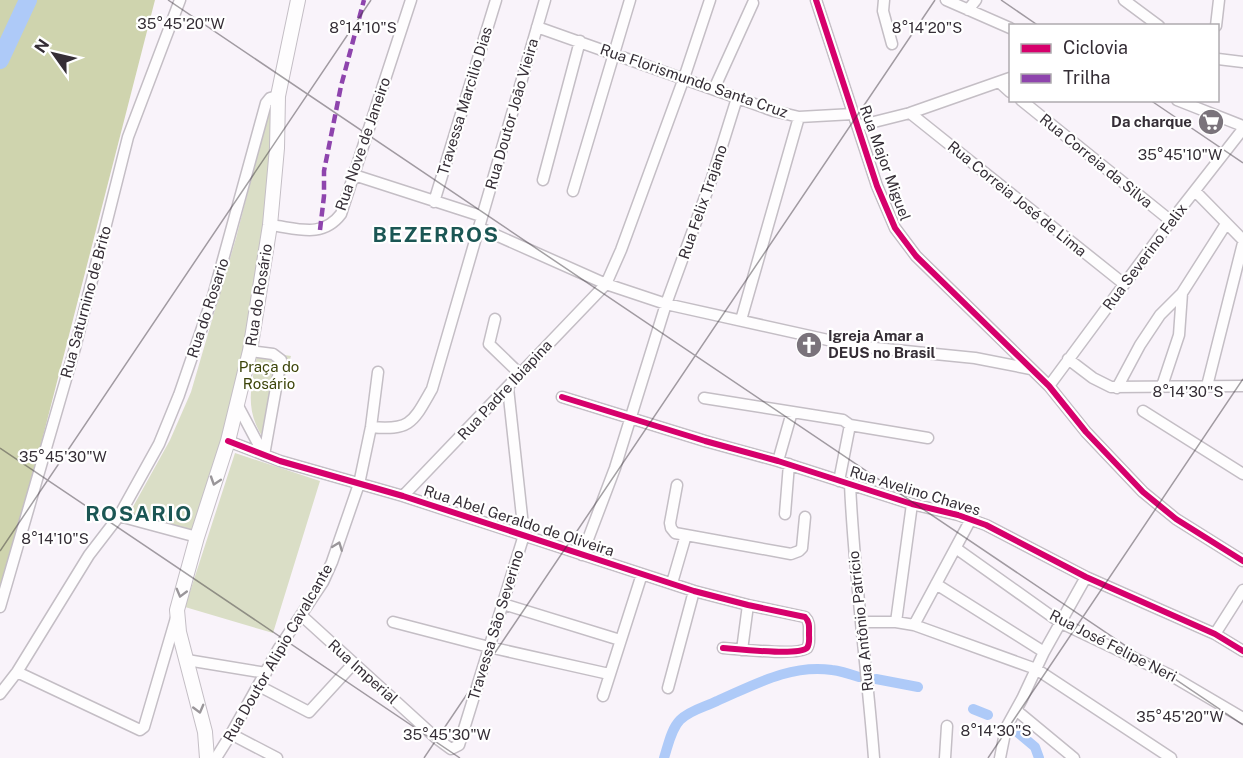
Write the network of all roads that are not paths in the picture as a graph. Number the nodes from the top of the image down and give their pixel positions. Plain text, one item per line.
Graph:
1 (180, 0) edge
2 (298, 0) edge
3 (411, 0) edge
4 (496, 0) edge
5 (545, 0) edge
6 (630, 0) edge
7 (710, 0) edge
8 (816, 0) edge
9 (884, 0) edge
10 (946, 0) edge
11 (976, 0) edge
12 (1124, 0) edge
13 (1219, 0) edge
14 (753, 3) dead end
15 (968, 10) junction
16 (1156, 24) edge
17 (1216, 24) edge
18 (537, 27) junction
19 (1009, 27) edge
20 (580, 41) junction
21 (892, 44) dead end
22 (614, 53) junction
23 (1219, 59) edge
24 (1243, 62) edge
25 (684, 78) junction
26 (1009, 79) edge
27 (999, 82) junction
28 (714, 89) junction
29 (1009, 90) edge
30 (278, 96) junction
31 (737, 98) junction
32 (1023, 102) edge
33 (1186, 102) edge
34 (1205, 106) edge
35 (910, 113) junction
36 (853, 114) junction
37 (799, 117) junction
38 (858, 126) junction
39 (1243, 128) edge
40 (354, 175) junction
41 (543, 180) dead end
42 (573, 191) dead end
43 (1195, 191) junction
44 (434, 202) junction
45 (1171, 221) junction
46 (480, 222) junction
47 (1226, 224) junction
48 (270, 225) junction
49 (1243, 242) edge
50 (606, 284) junction
51 (1124, 284) junction
52 (1182, 293) junction
53 (666, 304) junction
54 (495, 319) dead end
55 (741, 320) junction
56 (250, 351) junction
57 (1068, 359) junction
58 (1032, 369) junction
59 (378, 372) dead end
60 (520, 374) junction
61 (1049, 386) junction
62 (1162, 386) junction
63 (1207, 386) junction
64 (1243, 386) edge
65 (1112, 387) junction
66 (508, 388) junction
67 (562, 397) dead end
68 (704, 398) dead end
69 (237, 404) junction
70 (1143, 411) dead end
71 (797, 413) junction
72 (630, 419) junction
73 (850, 425) junction
74 (371, 427) junction
75 (928, 438) dead end
76 (228, 441) junction
77 (264, 455) junction
78 (784, 463) junction
79 (1243, 474) edge
80 (839, 481) junction
81 (359, 484) junction
82 (850, 484) junction
83 (676, 485) dead end
84 (403, 496) junction
85 (912, 504) junction
86 (785, 514) dead end
87 (119, 516) junction
88 (805, 517) dead end
89 (971, 519) junction
90 (524, 535) junction
91 (686, 535) junction
92 (196, 537) junction
93 (957, 549) junction
94 (582, 555) junction
95 (1243, 561) edge
96 (642, 574) junction
97 (1086, 577) junction
98 (672, 583) junction
99 (936, 585) junction
100 (1243, 590) edge
101 (694, 591) junction
102 (503, 604) junction
103 (748, 605) junction
104 (0, 607) edge
105 (301, 615) junction
106 (176, 618) junction
107 (393, 622) dead end
108 (862, 622) junction
109 (896, 622) junction
110 (1061, 623) junction
111 (914, 625) junction
112 (1215, 634) junction
113 (620, 640) junction
114 (489, 647) junction
115 (723, 648) dead end
116 (742, 650) junction
117 (1243, 651) edge
118 (1044, 652) junction
119 (186, 660) junction
120 (354, 663) junction
121 (1036, 669) junction
122 (17, 672) junction
123 (266, 673) junction
124 (609, 674) junction
125 (259, 686) junction
126 (668, 688) dead end
127 (0, 694) edge
128 (603, 696) dead end
129 (1016, 710) junction
130 (1243, 718) edge
131 (947, 726) dead end
132 (231, 734) junction
133 (455, 748) joint
134 (1072, 757) edge
135 (207, 758) edge
136 (216, 758) edge
137 (277, 758) edge
138 (874, 758) edge
139 (945, 758) edge
140 (1000, 758) edge
141 (1171, 758) edge

1 - 104 street, Rua Saturnino de Brito
2 - 30 main road, Rua do Rosário
3 - 40 street, Rua Nove de Janeiro
4 - 44 street, Travessa Marcilio Dias
5 - 18 street, Rua Doutor João Vieira
6 - 22 street
7 - 25 street, Rua Padre Ibiapina
8 - 36 street, Rua Major Miguel
9 - 21 street
10 - 15 street
11 - 15 street
12 - 16 street
13 - 17 street
14 - 28 street
15 - 19 street
18 - 20 street, Rua Florismundo Santa Cruz
18 - 46 street, Rua Doutor João Vieira
20 - 22 street, Rua Florismundo Santa Cruz
20 - 41 street
22 - 25 street, Rua Florismundo Santa Cruz
22 - 42 street
23 - 24 street
25 - 28 street, Rua Florismundo Santa Cruz
25 - 50 street, Rua Padre Ibiapina
26 - 27 street
27 - 29 street
27 - 35 street
28 - 31 street, Rua Florismundo Santa Cruz
30 - 48 main road, Rua do Rosário
30 - 87 street, Rua do Rosario
31 - 37 street, Rua Florismundo Santa Cruz
31 - 53 street, Rua Felix Trajano
32 - 45 street, Rua Correia da Silva
33 - 34 street
34 - 39 street
35 - 38 street
35 - 51 street, Rua Correia José de Lima
36 - 37 street, Rua Florismundo Santa Cruz
36 - 38 street, Rua Major Miguel
37 - 55 street
38 - 58 street, Rua Major Miguel
39 - 43 street, Rua Severino Felix
40 - 44 street
40 - 48 street, Rua Nove de Janeiro
43 - 45 street, Rua Severino Felix
43 - 47 street
44 - 46 street
45 - 51 street, Rua Severino Felix
46 - 50 street
46 - 74 street, Rua Doutor João Vieira
47 - 49 street
47 - 52 street
48 - 56 main road, Rua do Rosário
49 - 63 street
50 - 53 street
50 - 60 street, Rua Padre Ibiapina
51 - 57 street, Rua Severino Felix
52 - 62 street
52 - 65 street
53 - 55 street
53 - 72 street, Rua Felix Trajano
54 - 60 street
55 - 58 street
56 - 69 main road, Rua do Rosário
56 - 77 street
57 - 61 street, Rua Severino Felix
57 - 65 street
58 - 61 street, Rua Major Miguel
59 - 74 street, Rua Doutor Alipio Cavalcante
60 - 66 street, Rua Padre Ibiapina
61 - 95 street, Rua Major Miguel
62 - 63 street
62 - 65 street
63 - 64 street
66 - 84 street, Rua Padre Ibiapina
66 - 90 street
67 - 72 street, Rua Avelino Chaves
68 - 71 street
69 - 76 main road, Rua do Rosário
69 - 77 street
70 - 79 street
71 - 73 street
71 - 78 street
72 - 78 street, Rua Avelino Chaves
72 - 94 street, Rua Felix Trajano
73 - 75 street
73 - 80 street
74 - 81 street, Rua Doutor Alipio Cavalcante
76 - 77 street, Rua Abel Geraldo de Oliveira
76 -> 92 main road, Rua do Rosário
77 - 81 street, Rua Abel Geraldo de Oliveira
78 - 80 street, Rua Avelino Chaves
78 - 86 street
80 - 82 street, Rua Avelino Chaves
81 - 84 street, Rua Abel Geraldo de Oliveira
105 -> 81 street, Rua Doutor Alipio Cavalcante
82 - 85 street, Rua Avelino Chaves
82 - 108 street, Rua Antônio Patrício
83 - 91 street
84 - 90 street, Rua Abel Geraldo de Oliveira
85 - 89 street, Rua Avelino Chaves
85 - 109 street
87 - 92 street
87 - 122 street, Rua do Rosario
88 - 91 street
89 - 93 street
89 - 97 street, Rua Avelino Chaves
90 - 94 street, Rua Abel Geraldo de Oliveira
90 - 102 street, Travessa São Severino
91 - 98 street
92 -> 106 main road, Rua do Rosário
93 - 99 street
93 - 110 street, Rua José Felipe Neri
94 - 96 street, Rua Abel Geraldo de Oliveira
96 - 98 street, Rua Abel Geraldo de Oliveira
96 - 113 street
97 - 110 street
97 - 112 street, Rua Avelino Chaves
98 - 101 street, Rua Abel Geraldo de Oliveira
99 - 111 street
99 - 118 street
100 - 112 street
101 - 103 street, Rua Abel Geraldo de Oliveira
101 - 126 street
102 - 113 street
102 - 114 street, Travessa São Severino
103 - 116 street
103 - 116 street, Rua Abel Geraldo de Oliveira
105 - 120 street, Rua Imperial
105 - 123 street, Rua Doutor Alipio Cavalcante
106 - 119 main road
106 - 122 street
107 - 114 street
108 - 109 street
108 - 138 street, Rua Antônio Patrício
109 - 111 street
110 - 118 street
110 - 130 street, Rua José Felipe Neri
111 - 121 street
112 - 117 street, Rua Avelino Chaves
113 - 124 street
114 - 124 street
114 - 133 street, Travessa São Severino
115 - 116 street
118 - 121 street
119 - 123 street
119 -> 135 main road
120 - 125 street
120 - 133 street, Rua Imperial
121 - 129 street
121 - 141 street
122 - 127 street, Rua do Rosario
123 - 125 street, Rua Doutor Alipio Cavalcante
124 - 128 street
125 - 132 street, Rua Doutor Alipio Cavalcante
129 - 134 street
129 - 140 street
131 - 139 street
132 - 136 street, Rua Doutor Alipio Cavalcante
132 - 137 street

